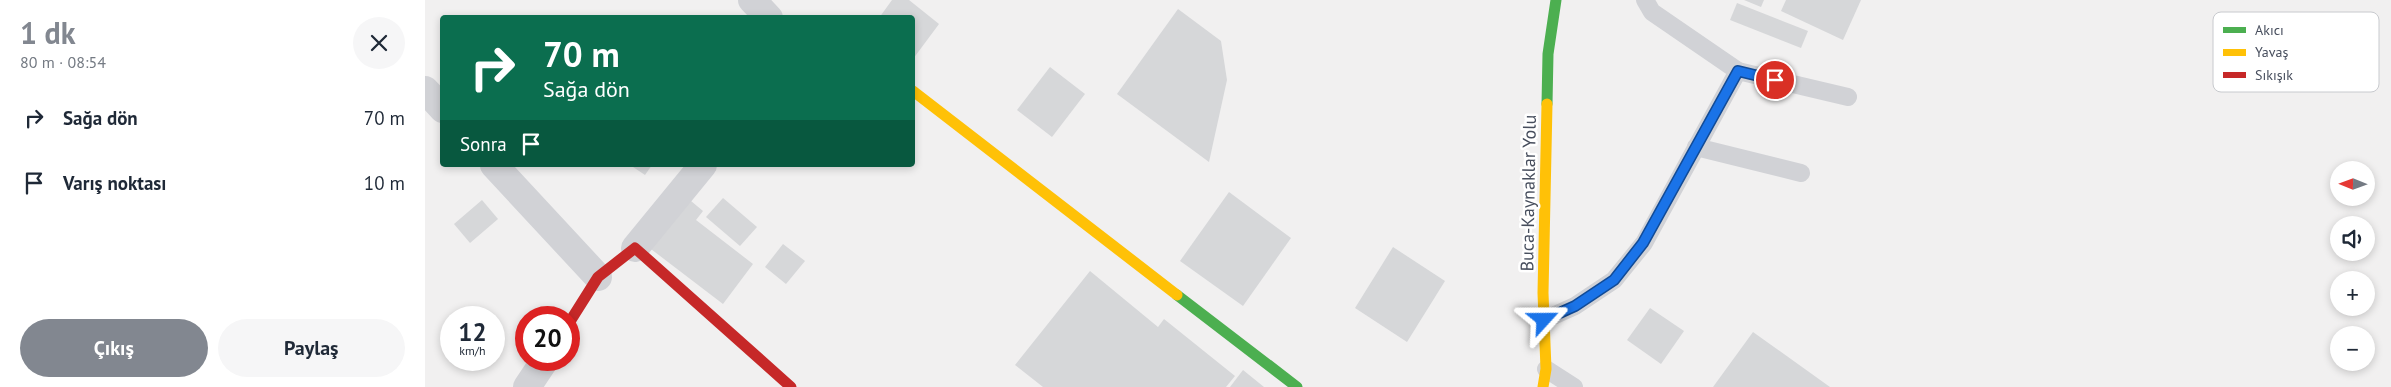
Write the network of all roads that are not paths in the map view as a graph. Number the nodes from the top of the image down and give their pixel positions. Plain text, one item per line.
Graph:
1 (752, 0) edge
2 (1556, 0) edge
3 (1645, 0) edge
4 (766, 15) edge
5 (1738, 71) junction
6 (425, 90) edge
7 (915, 94) edge
8 (1849, 97) dead end
9 (440, 106) edge
10 (1696, 147) junction
11 (496, 167) edge
12 (701, 167) edge
13 (1801, 173) dead end
14 (635, 248) junction
15 (598, 277) junction
16 (580, 306) edge
17 (1544, 320) junction
18 (1545, 369) junction
19 (538, 371) edge
20 (527, 387) edge
21 (791, 387) edge
22 (1297, 387) edge
23 (1543, 387) edge
24 (1575, 387) edge

1 - 4 street
2 - 17 street, Buca-Kaynaklar Yolu
3 - 5 lane
5 - 8 lane
5 - 10 lane
6 - 9 street
7 - 22 street
10 - 13 lane
10 - 17 lane
11 - 15 street
12 - 14 street
14 - 15 street
14 - 21 street
15 - 16 street
17 - 18 street, Buca-Kaynaklar Yolu
18 - 23 street, Buca-Kaynaklar Yolu
18 - 24 lane
19 - 20 street

